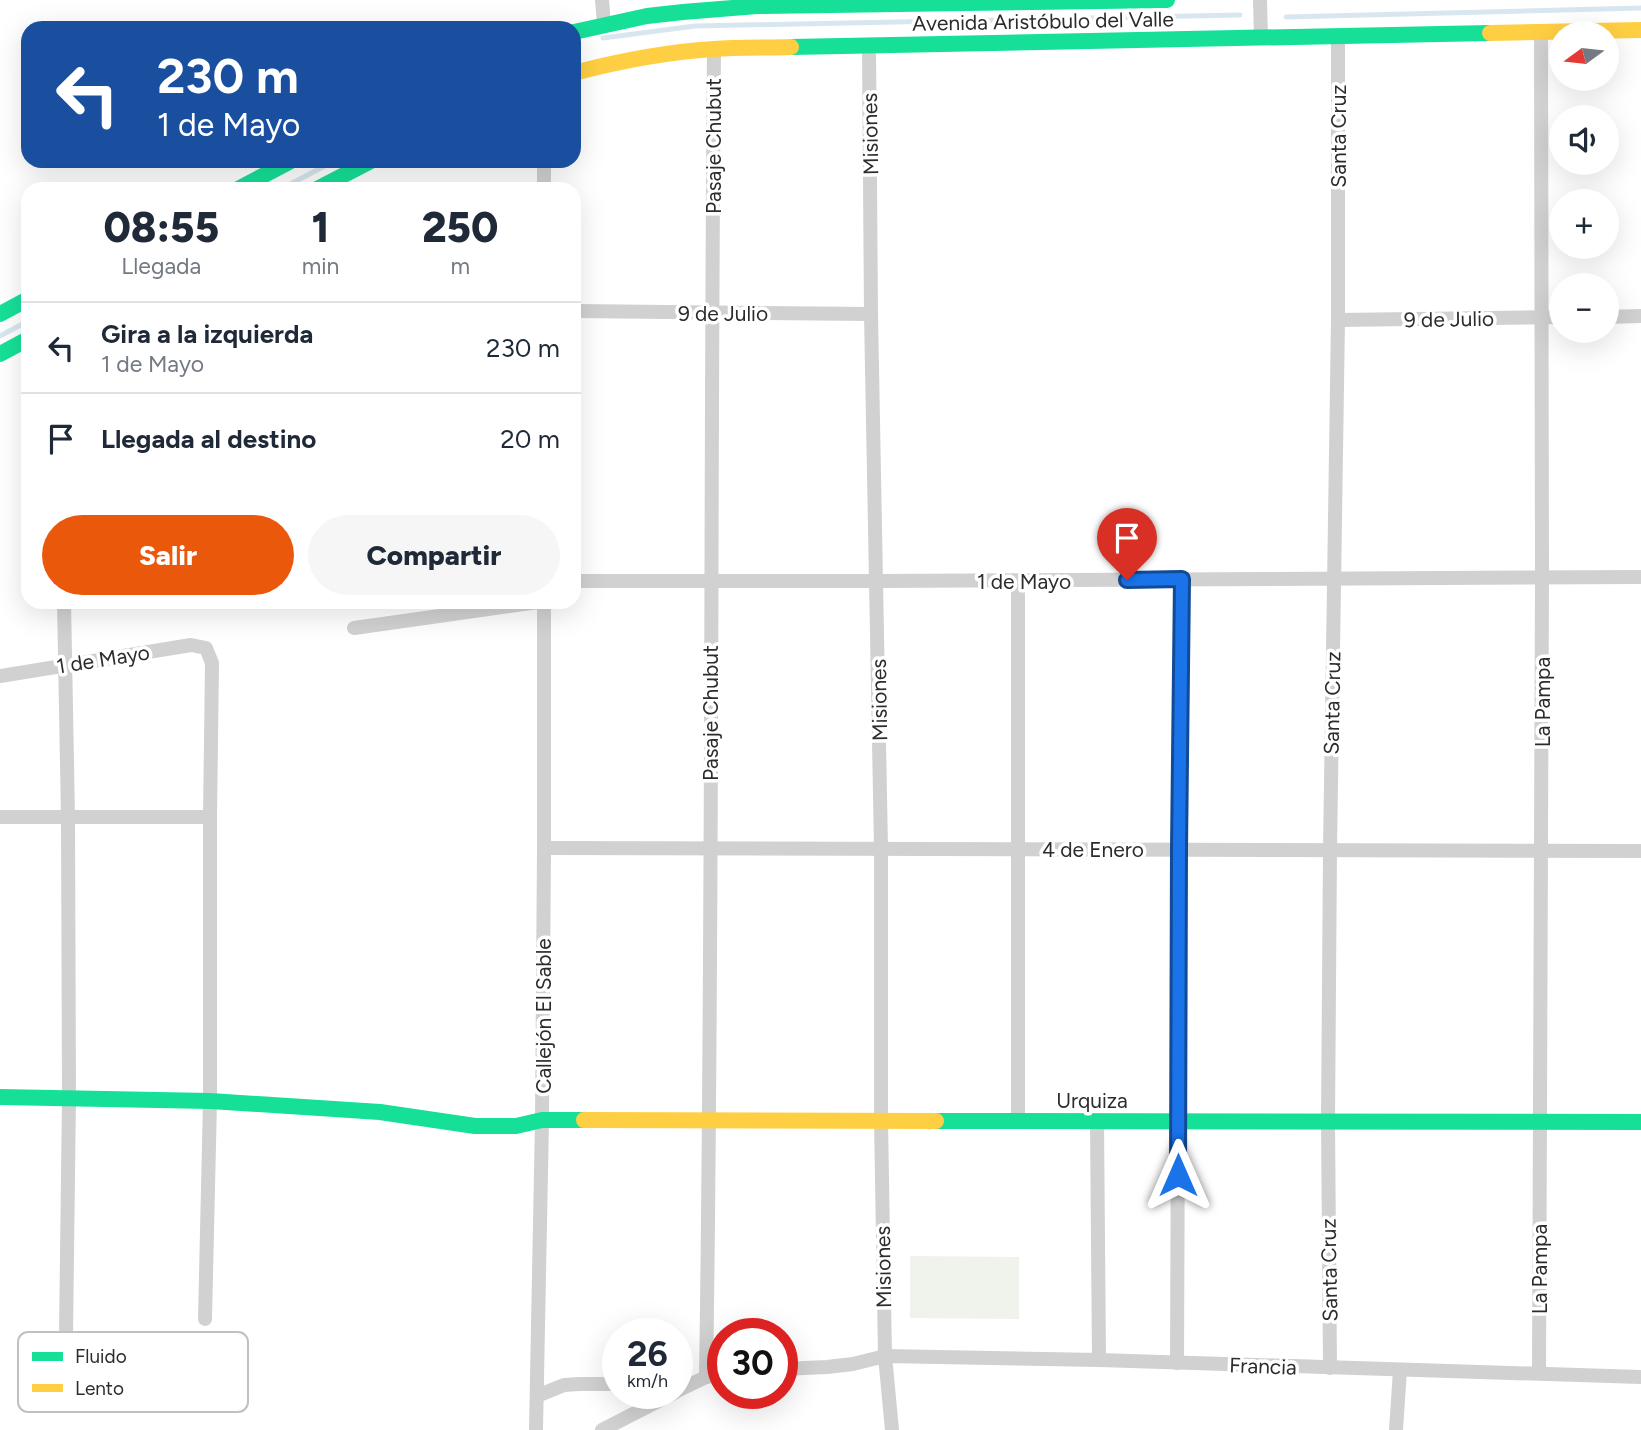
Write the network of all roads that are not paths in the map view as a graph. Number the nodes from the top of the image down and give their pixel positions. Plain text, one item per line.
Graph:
1 (602, 0) edge
2 (1167, 0) edge
3 (1260, 0) edge
4 (1082, 1) edge
5 (771, 3) edge
6 (604, 24) junction
7 (581, 30) edge
8 (1641, 30) edge
9 (1541, 31) junction
10 (1338, 37) junction
11 (1261, 38) junction
12 (869, 45) junction
13 (714, 49) junction
14 (581, 72) edge
15 (278, 168) edge
16 (358, 168) edge
17 (252, 182) edge
18 (330, 182) edge
19 (21, 303) edge
20 (581, 311) edge
21 (712, 313) junction
22 (0, 314) edge
23 (871, 314) junction
24 (1641, 316) edge
25 (1619, 317) edge
26 (1541, 318) junction
27 (1549, 318) edge
28 (1338, 320) junction
29 (21, 343) edge
30 (0, 354) edge
31 (1542, 577) junction
32 (1641, 577) edge
33 (1182, 579) junction
34 (1334, 579) junction
35 (711, 580) junction
36 (581, 581) edge
37 (877, 581) junction
38 (1018, 581) junction
39 (64, 609) edge
40 (488, 609) edge
41 (544, 609) edge
42 (354, 628) dead end
43 (65, 665) junction
44 (0, 676) edge
45 (0, 817) edge
46 (68, 817) junction
47 (209, 817) junction
48 (544, 848) junction
49 (710, 848) junction
50 (881, 849) junction
51 (1018, 849) junction
52 (1179, 849) junction
53 (1329, 850) junction
54 (1541, 850) junction
55 (1641, 851) edge
56 (0, 1097) edge
57 (69, 1097) junction
58 (210, 1101) junction
59 (542, 1120) junction
60 (710, 1120) junction
61 (881, 1120) junction
62 (1018, 1121) junction
63 (1097, 1121) junction
64 (1178, 1121) junction
65 (1328, 1121) junction
66 (1540, 1122) junction
67 (1641, 1122) edge
68 (205, 1319) dead end
69 (66, 1332) edge
70 (885, 1356) junction
71 (1099, 1360) junction
72 (1177, 1363) junction
73 (798, 1368) edge
74 (1330, 1368) junction
75 (1400, 1370) junction
76 (1539, 1373) junction
77 (706, 1377) joint
78 (1641, 1377) edge
79 (693, 1381) edge
80 (602, 1384) edge
81 (537, 1396) junction
82 (642, 1409) edge
83 (537, 1430) edge
84 (602, 1430) edge
85 (891, 1430) edge
86 (1396, 1430) edge

1 - 6 street
2 - 4 main road, Avenida Aristóbulo del Valle
3 - 11 street
4 - 5 main road, Avenida Aristóbulo del Valle
5 - 6 main road, Avenida Aristóbulo del Valle
6 - 7 main road, Avenida Aristóbulo del Valle
8 - 9 main road, Avenida Aristóbulo del Valle
9 - 10 main road, Avenida Aristóbulo del Valle
9 - 26 street, La Pampa
10 - 11 main road, Avenida Aristóbulo del Valle
10 - 28 street, Santa Cruz
11 - 12 main road, Avenida Aristóbulo del Valle
12 - 13 main road, Avenida Aristóbulo del Valle
12 - 23 street, Misiones
13 - 14 main road, Avenida Aristóbulo del Valle
13 - 21 street, Pasaje Chubut
15 - 17 main road
16 - 18 main road
19 - 22 main road
20 - 21 street, 9 de Julio
21 - 23 street, 9 de Julio
21 - 35 street, Pasaje Chubut
23 - 37 street, Misiones
24 - 25 street
26 - 27 street, 9 de Julio
26 - 28 street, 9 de Julio
26 - 31 street, La Pampa
28 - 34 street, Santa Cruz
29 - 30 main road
31 - 32 street, 1 de Mayo
31 - 34 street, 1 de Mayo
31 - 54 street, La Pampa
33 - 34 street, 1 de Mayo
33 - 38 street, 1 de Mayo
33 - 52 street
34 - 53 street, Santa Cruz
35 - 36 street, 1 de Mayo
35 - 37 street, 1 de Mayo
35 - 49 street, Pasaje Chubut
37 - 38 street, 1 de Mayo
37 - 50 street, Misiones
38 - 51 street
39 - 43 street
40 - 42 street
41 - 48 street, Callejón El Sable
43 - 44 street, 1 de Mayo
43 - 46 street
43 - 47 street, 1 de Mayo
45 - 46 street
46 - 47 street
46 - 57 street
47 - 58 street
48 - 49 street, 4 de Enero
48 - 59 street, Callejón El Sable
49 - 50 street, 4 de Enero
49 - 60 street, Pasaje Chubut
50 - 51 street, 4 de Enero
50 - 61 street, Misiones
51 - 52 street, 4 de Enero
51 - 62 street
52 - 53 street, 4 de Enero
52 - 64 street
53 - 54 street, 4 de Enero
53 - 65 street, Santa Cruz
54 - 55 street, 4 de Enero
54 - 66 street, La Pampa
56 - 57 main road, Urquiza
57 - 58 main road, Urquiza
57 - 69 street
58 - 59 main road, Urquiza
58 - 68 street
59 - 60 main road, Urquiza
59 - 81 street, Callejón El Sable
60 - 61 main road, Urquiza
60 - 77 street, Pasaje Chubut
61 - 62 main road, Urquiza
61 - 70 street, Misiones
62 - 63 main road, Urquiza
63 - 64 main road, Urquiza
63 - 71 street
64 - 65 main road, Urquiza
64 - 72 street
65 - 66 main road, Urquiza
65 - 74 street, Santa Cruz
66 - 67 main road, Urquiza
66 - 76 street, La Pampa
70 - 71 street, Francia
70 - 73 street, Francia
70 - 85 street, Misiones
71 - 72 street, Francia
72 - 74 street, Francia
74 - 75 street, Francia
75 - 76 street, Francia
75 - 86 street
76 - 78 street, Francia
77 - 79 street
80 - 81 street
81 - 83 street, Callejón El Sable
82 - 84 street

